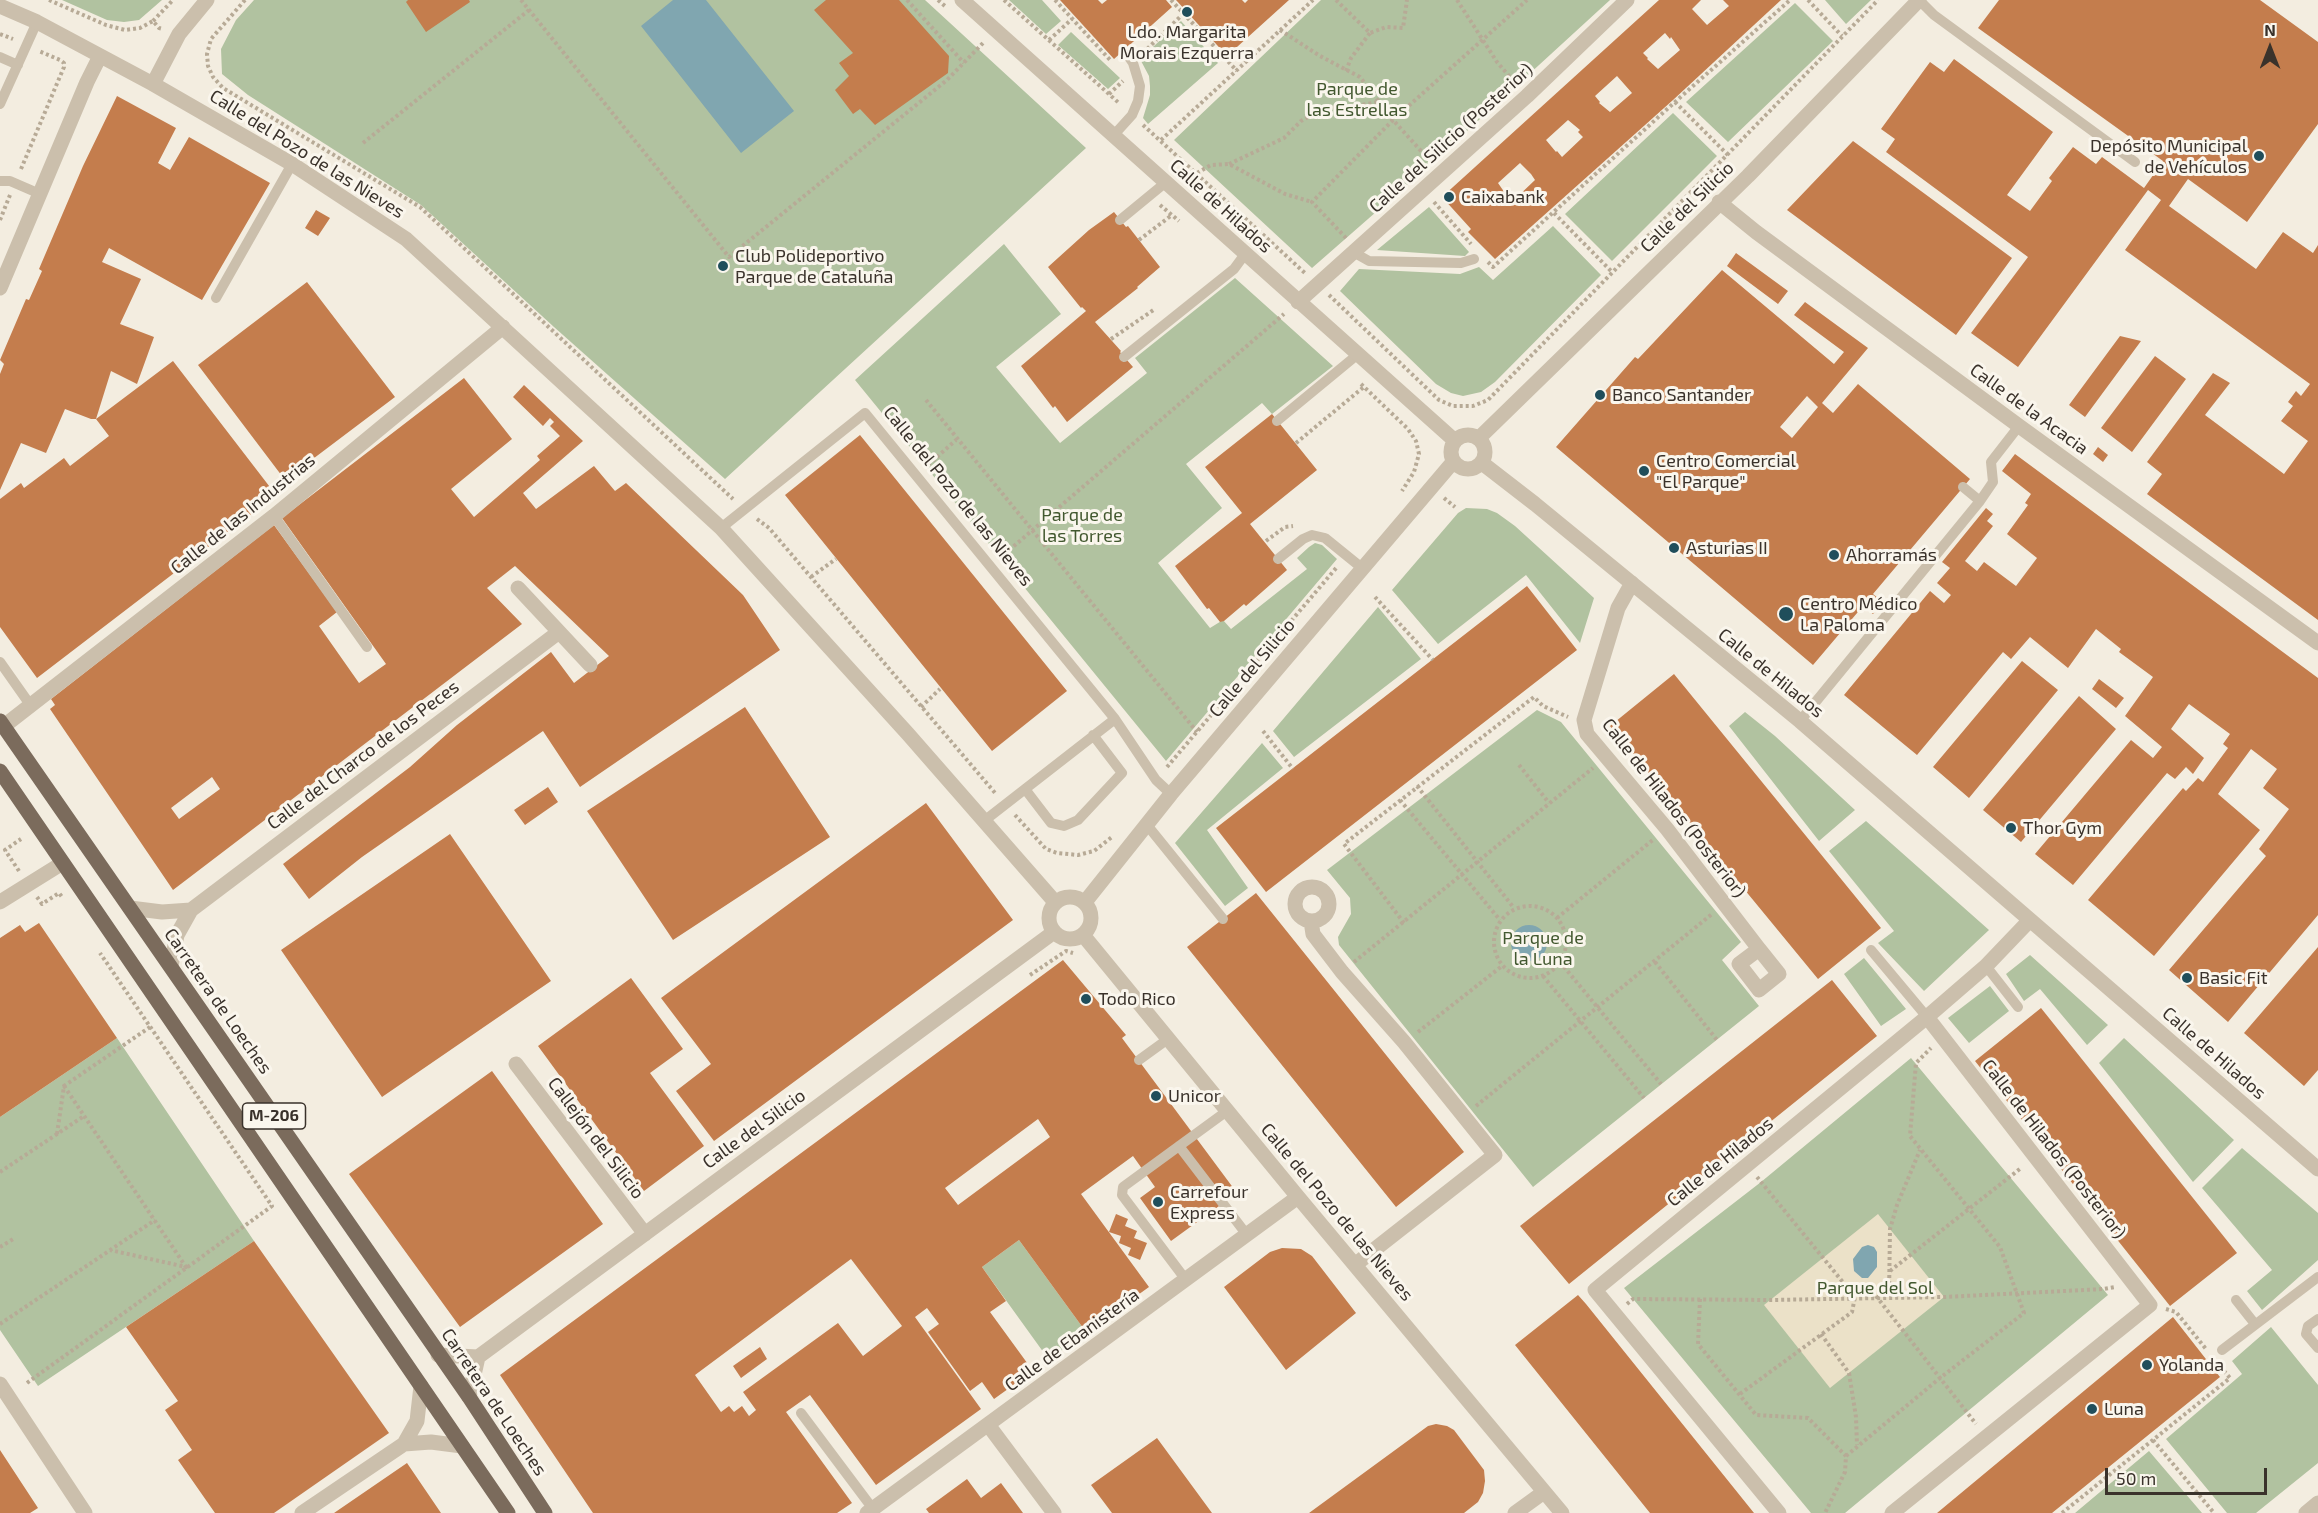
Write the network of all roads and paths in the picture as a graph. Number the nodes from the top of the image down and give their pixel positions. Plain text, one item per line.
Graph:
1 (49, 0) edge
2 (173, 0) edge
3 (207, 0) edge
4 (245, 0) edge
5 (521, 0) edge
6 (907, 0) edge
7 (938, 0) edge
8 (962, 0) edge
9 (1005, 0) edge
10 (1055, 0) edge
11 (1171, 0) edge
12 (1313, 0) edge
13 (1336, 0) edge
14 (1407, 0) edge
15 (1457, 0) edge
16 (1527, 0) edge
17 (1627, 0) edge
18 (1790, 0) edge
19 (1808, 0) edge
20 (1878, 0) edge
21 (1919, 0) edge
22 (0, 6) edge
23 (946, 7) dead end
24 (529, 10) junction
25 (1072, 19) junction
26 (153, 21) junction
27 (37, 22) junction
28 (1280, 30) junction
29 (1370, 33) junction
30 (0, 34) edge
31 (179, 34) junction
32 (977, 35) dead end
33 (1842, 36) junction
34 (211, 39) junction
35 (1049, 40) junction
36 (1483, 41) junction
37 (985, 42) dead end
38 (27, 45) junction
39 (1124, 50) dead end
40 (1104, 54) dead end
41 (0, 57) edge
42 (100, 57) junction
43 (18, 65) junction
44 (1237, 71) junction
45 (1346, 71) junction
46 (153, 84) junction
47 (1527, 96) junction
48 (1378, 102) junction
49 (1675, 102) junction
50 (0, 104) edge
51 (1132, 115) junction
52 (1393, 120) junction
53 (1113, 136) junction
54 (1161, 140) junction
55 (363, 143) dead end
56 (1728, 155) junction
57 (2135, 162) dead end
58 (292, 164) junction
59 (1229, 164) junction
60 (1197, 173) junction
61 (1442, 173) junction
62 (0, 181) edge
63 (1165, 183) junction
64 (15, 184) junction
65 (40, 194) junction
66 (1150, 196) junction
67 (1428, 196) dead end
68 (1312, 202) junction
69 (1719, 202) junction
70 (1554, 213) junction
71 (1172, 215) junction
72 (0, 220) edge
73 (1120, 220) dead end
74 (1181, 223) dead end
75 (1139, 240) dead end
76 (1355, 251) junction
77 (1245, 254) junction
78 (1479, 256) junction
79 (1611, 272) junction
80 (1318, 284) junction
81 (0, 288) edge
82 (216, 298) dead end
83 (1298, 302) junction
84 (1276, 306) dead end
85 (1284, 314) junction
86 (1293, 322) dead end
87 (503, 327) junction
88 (1357, 355) junction
89 (1124, 357) dead end
90 (1344, 368) junction
91 (1378, 374) junction
92 (1364, 387) junction
93 (926, 400) dead end
94 (1277, 421) dead end
95 (2019, 426) junction
96 (1479, 438) junction
97 (957, 440) junction
98 (1454, 440) junction
99 (1296, 443) dead end
100 (1453, 462) junction
101 (1482, 463) junction
102 (916, 476) junction
103 (1963, 487) dead end
104 (1401, 493) dead end
105 (1980, 501) junction
106 (744, 509) junction
107 (274, 516) junction
108 (721, 528) junction
109 (1033, 531) junction
110 (1347, 555) junction
111 (836, 559) dead end
112 (1278, 559) dead end
113 (990, 566) junction
114 (1362, 568) junction
115 (811, 577) junction
116 (1632, 583) junction
117 (518, 588) dead end
118 (1375, 597) dead end
119 (559, 632) junction
120 (2318, 643) edge
121 (367, 647) dead end
122 (1433, 660) dead end
123 (0, 662) edge
124 (590, 665) dead end
125 (940, 688) dead end
126 (31, 706) junction
127 (921, 707) junction
128 (1115, 719) junction
129 (1584, 720) junction
130 (1800, 721) junction
131 (2, 724) edge
132 (1263, 731) dead end
133 (1197, 732) junction
134 (1093, 735) junction
135 (1607, 758) junction
136 (1519, 765) dead end
137 (1293, 769) dead end
138 (0, 771) edge
139 (1156, 780) junction
140 (1417, 786) junction
141 (1025, 789) junction
142 (1171, 794) junction
143 (1400, 800) junction
144 (1549, 803) junction
145 (1005, 804) junction
146 (984, 821) junction
147 (1148, 825) junction
148 (1118, 829) dead end
149 (1667, 829) junction
150 (21, 839) dead end
151 (1477, 861) junction
152 (61, 864) junction
153 (1462, 874) junction
154 (28, 884) junction
155 (0, 902) edge
156 (1055, 902) junction
157 (1084, 902) junction
158 (65, 903) dead end
159 (1725, 904) junction
160 (130, 908) junction
161 (1514, 908) junction
162 (191, 910) junction
163 (1557, 918) junction
164 (1223, 919) dead end
165 (1500, 920) junction
166 (2030, 920) junction
167 (1311, 921) dead end
168 (1404, 922) junction
169 (1054, 932) junction
170 (1083, 935) junction
171 (1759, 949) dead end
172 (1871, 950) dead end
173 (98, 951) dead end
174 (1078, 960) dead end
175 (1560, 962) junction
176 (1654, 962) junction
177 (171, 966) junction
178 (1502, 966) junction
179 (1986, 966) junction
180 (1342, 972) junction
181 (1030, 975) dead end
182 (1543, 976) junction
183 (1598, 1007) junction
184 (2018, 1007) dead end
185 (1927, 1017) junction
186 (1580, 1021) junction
187 (150, 1027) junction
188 (1168, 1039) junction
189 (1944, 1039) junction
190 (1717, 1040) dead end
191 (1404, 1042) junction
192 (1139, 1060) dead end
193 (516, 1065) dead end
194 (1661, 1084) dead end
195 (64, 1086) junction
196 (1644, 1098) dead end
197 (1227, 1111) junction
198 (84, 1116) junction
199 (1463, 1116) junction
200 (57, 1134) junction
201 (1179, 1146) junction
202 (1920, 1150) junction
203 (2035, 1156) junction
204 (1747, 1165) junction
205 (2318, 1168) edge
206 (0, 1172) edge
207 (1298, 1197) junction
208 (1968, 1209) junction
209 (155, 1220) junction
210 (645, 1234) junction
211 (1247, 1235) junction
212 (15, 1238) dead end
213 (0, 1247) edge
214 (110, 1250) junction
215 (1356, 1264) junction
216 (186, 1267) junction
217 (1890, 1271) junction
218 (2318, 1277) edge
219 (1186, 1280) junction
220 (2132, 1282) junction
221 (2018, 1293) junction
222 (1876, 1296) junction
223 (1889, 1296) junction
224 (1855, 1297) junction
225 (1700, 1299) junction
226 (2236, 1300) dead end
227 (2150, 1305) junction
228 (1615, 1314) junction
229 (2318, 1319) edge
230 (0, 1324) edge
231 (2255, 1324) junction
232 (1821, 1334) junction
233 (2318, 1348) edge
234 (2222, 1350) dead end
235 (2210, 1353) dead end
236 (438, 1355) junction
237 (477, 1357) junction
238 (2216, 1361) dead end
239 (1940, 1378) junction
240 (27, 1383) dead end
241 (0, 1384) edge
242 (421, 1386) junction
243 (1740, 1394) junction
244 (469, 1397) junction
245 (801, 1413) dead end
246 (988, 1426) junction
247 (1986, 1436) junction
248 (2153, 1440) junction
249 (404, 1444) junction
250 (462, 1446) junction
251 (1857, 1446) junction
252 (1845, 1456) junction
253 (1544, 1492) junction
254 (2318, 1503) edge
255 (870, 1511) edge
256 (85, 1513) edge
257 (302, 1513) edge
258 (508, 1513) edge
259 (545, 1513) edge
260 (1054, 1513) edge
261 (1515, 1513) edge
262 (1562, 1513) edge
263 (1779, 1513) edge
264 (1825, 1513) edge
265 (1892, 1513) edge
266 (2062, 1513) edge
267 (2214, 1513) edge
268 (2306, 1513) edge

1 - 26 path
2 - 26 path
3 - 31 street
4 - 34 path
5 - 24 path
6 - 24 path
7 - 23 path
8 - 53 street, Calle de Hilados
9 - 35 path
10 - 25 path
11 - 44 path
12 - 28 path
13 - 29 path
14 - 29 path
15 - 36 path
16 - 36 path
17 - 47 street, Calle del Silicio (Posterior)
18 - 49 path
19 - 33 path
20 - 33 path
21 - 57 lane
21 - 69 street, Calle del Silicio
22 - 27 street, Calle del Pozo de las Nieves
24 - 55 path
25 - 35 path
25 - 40 path
26 - 31 path
27 - 38 lane
27 - 42 street, Calle del Pozo de las Nieves
28 - 44 path
28 - 45 path
29 - 45 path
30 - 38 path
31 - 34 path
31 - 46 street
32 - 37 path
33 - 56 path
34 - 106 path
35 - 51 path
36 - 47 path
36 - 52 path
38 - 43 lane
38 - 64 path
39 - 51 lane
41 - 43 lane
42 - 46 street, Calle del Pozo de las Nieves
42 - 65 street
43 - 50 lane
44 - 54 path
45 - 48 path
46 - 58 street, Calle del Pozo de las Nieves
47 - 61 street, Calle del Silicio (Posterior)
48 - 52 path
48 - 59 path
49 - 56 path
49 - 70 path
51 - 53 lane
51 - 54 path
52 - 61 path
52 - 68 path
53 - 63 street, Calle de Hilados
54 - 60 path
56 - 79 path
58 - 82 lane
58 - 87 street, Calle del Pozo de las Nieves
59 - 60 path
59 - 68 path
60 - 80 path
61 - 76 street, Calle del Silicio (Posterior)
62 - 64 lane
63 - 66 lane
63 - 77 street, Calle de Hilados
64 - 65 lane
64 - 72 path
65 - 81 street
66 - 71 path
66 - 73 lane
67 - 78 path
68 - 76 path
69 - 95 street, Calle de la Acacia
69 - 96 street, Calle del Silicio
70 - 78 path
70 - 79 path
71 - 74 path
71 - 75 path
76 - 78 lane
76 - 80 street, Calle del Silicio (Posterior)
77 - 83 street, Calle de Hilados
77 - 89 lane
79 - 80 path
80 - 83 street, Calle del Silicio (Posterior)
83 - 88 street, Calle de Hilados
84 - 85 path
85 - 86 path
85 - 109 path
87 - 107 street, Calle de las Industrias
87 - 108 street, Calle del Pozo de las Nieves
88 - 90 lane
88 - 91 street, Calle de Hilados
90 - 92 path
90 - 94 lane
91 - 92 path
91 - 98 street, Calle de Hilados
92 - 99 path
92 - 104 path
93 - 97 path
95 - 105 lane
95 - 120 street, Calle de la Acacia
96 - 98 street
96 - 101 street
97 - 102 path
97 - 109 path
98 - 100 street
100 - 101 street
100 - 114 street, Calle del Silicio
101 - 116 street, Calle de Hilados
102 - 106 lane, Calle del Pozo de las Nieves
102 - 113 lane, Calle del Pozo de las Nieves
103 - 105 lane
105 - 130 lane
106 - 108 lane, Calle del Pozo de las Nieves
106 - 115 path
107 - 121 lane
107 - 126 street, Calle de las Industrias
108 - 146 street, Calle del Pozo de las Nieves
109 - 113 path
109 - 133 path
110 - 112 lane
110 - 114 lane
110 - 133 path
111 - 115 path
113 - 128 lane, Calle del Pozo de las Nieves
114 - 142 street, Calle del Silicio
115 - 127 path
116 - 129 street, Calle de Hilados (Posterior)
116 - 130 street, Calle de Hilados
117 - 119 street
118 - 122 path
119 - 124 street
119 - 162 street, Calle del Charco de los Peces
123 - 126 lane
125 - 127 path
126 - 131 street, Calle de las Industrias
127 - 145 path
128 - 134 lane
128 - 139 lane, Calle del Pozo de las Nieves
129 - 135 street, Calle de Hilados (Posterior)
129 - 140 path
130 - 166 street, Calle de Hilados
131 - 160 main road, Carretera de Loeches / M-206
132 - 137 path
133 - 139 path
134 - 141 lane
134 - 141 lane
135 - 144 path
135 - 149 street, Calle de Hilados (Posterior)
136 - 144 path
138 - 152 main road, M-206
139 - 142 lane, Calle del Pozo de las Nieves
140 - 143 path
140 - 151 path
141 - 145 lane
142 - 147 street, Calle del Silicio
143 - 153 path
143 - 168 path
144 - 151 path
145 - 146 lane
145 - 148 path
146 - 156 street, Calle del Pozo de las Nieves
147 - 157 street, Calle del Silicio
147 - 164 lane
149 - 159 street, Calle de Hilados (Posterior)
149 - 163 path
150 - 154 path
151 - 153 path
151 - 161 path
152 - 154 street
152 - 242 main road, M-206
153 - 165 path
153 - 168 path
154 - 155 street
154 - 158 path
156 - 157 street
156 - 169 street
157 - 170 street
159 - 171 street, Calle de Hilados (Posterior)
159 - 176 path
160 - 162 street
160 - 177 main road, Carretera de Loeches / M-206
161 - 163 path
161 - 165 path
162 - 177 street, Calle del Charco de los Peces
163 - 175 path
165 - 178 path
166 - 179 street, Calle de Hilados
166 - 205 street, Calle de Hilados
167 - 180 street
168 - 180 path
169 - 170 street
169 - 210 street, Calle del Silicio
170 - 188 street, Calle del Pozo de las Nieves
172 - 185 lane
173 - 187 path
174 - 181 path
175 - 182 path
175 - 183 path
176 - 183 path
176 - 190 path
177 - 236 main road, Carretera de Loeches / M-206
178 - 182 path
178 - 191 path
179 - 184 lane
179 - 185 street, Calle de Hilados
180 - 191 street
182 - 186 path
183 - 186 path
183 - 194 path
185 - 189 street, Calle de Hilados (Posterior)
185 - 204 street, Calle de Hilados
186 - 196 path
186 - 199 path
187 - 195 path
187 - 216 path
188 - 192 lane
188 - 197 street, Calle del Pozo de las Nieves
189 - 202 path
189 - 203 street, Calle de Hilados (Posterior)
191 - 199 street
193 - 210 street, Callejón del Silicio
195 - 198 path
195 - 200 path
197 - 201 lane
197 - 207 street, Calle del Pozo de las Nieves
198 - 200 path
198 - 209 path
199 - 215 street
200 - 206 path
201 - 211 lane
201 - 219 lane
202 - 208 path
202 - 217 path
203 - 208 path
203 - 220 street, Calle de Hilados (Posterior)
204 - 224 path
204 - 228 street, Calle de Hilados
207 - 211 street, Calle de Ebanistería
207 - 215 street, Calle del Pozo de las Nieves
208 - 217 path
208 - 221 path
209 - 214 path
209 - 216 path
210 - 237 street, Calle del Silicio
211 - 219 street, Calle de Ebanistería
212 - 213 path
214 - 216 path
214 - 230 path
215 - 253 street, Calle del Pozo de las Nieves
216 - 240 path
217 - 223 path
218 - 231 lane
219 - 246 street, Calle de Ebanistería
220 - 221 path
220 - 227 street, Calle de Hilados (Posterior)
221 - 223 path
221 - 239 path
222 - 223 path
222 - 224 path
222 - 239 path
224 - 225 path
224 - 232 path
225 - 228 path
225 - 243 path
226 - 231 lane
227 - 235 path
227 - 247 street
228 - 263 street
229 - 233 lane
231 - 234 lane
232 - 243 path
232 - 251 path
236 - 237 street
236 - 244 main road, Carretera de Loeches / M-206
237 - 244 street
238 - 248 path
239 - 247 path
239 - 251 path
241 - 256 street
242 - 249 street
242 - 250 main road, M-206
243 - 252 path
244 - 259 main road, Carretera de Loeches / M-206
245 - 255 lane
246 - 255 street, Calle de Ebanistería
246 - 260 street
247 - 265 street
248 - 266 path
248 - 267 path
249 - 250 street
249 - 257 street
250 - 258 main road, M-206
251 - 252 path
252 - 264 path
253 - 261 street
253 - 262 street, Calle del Pozo de las Nieves
254 - 268 street

